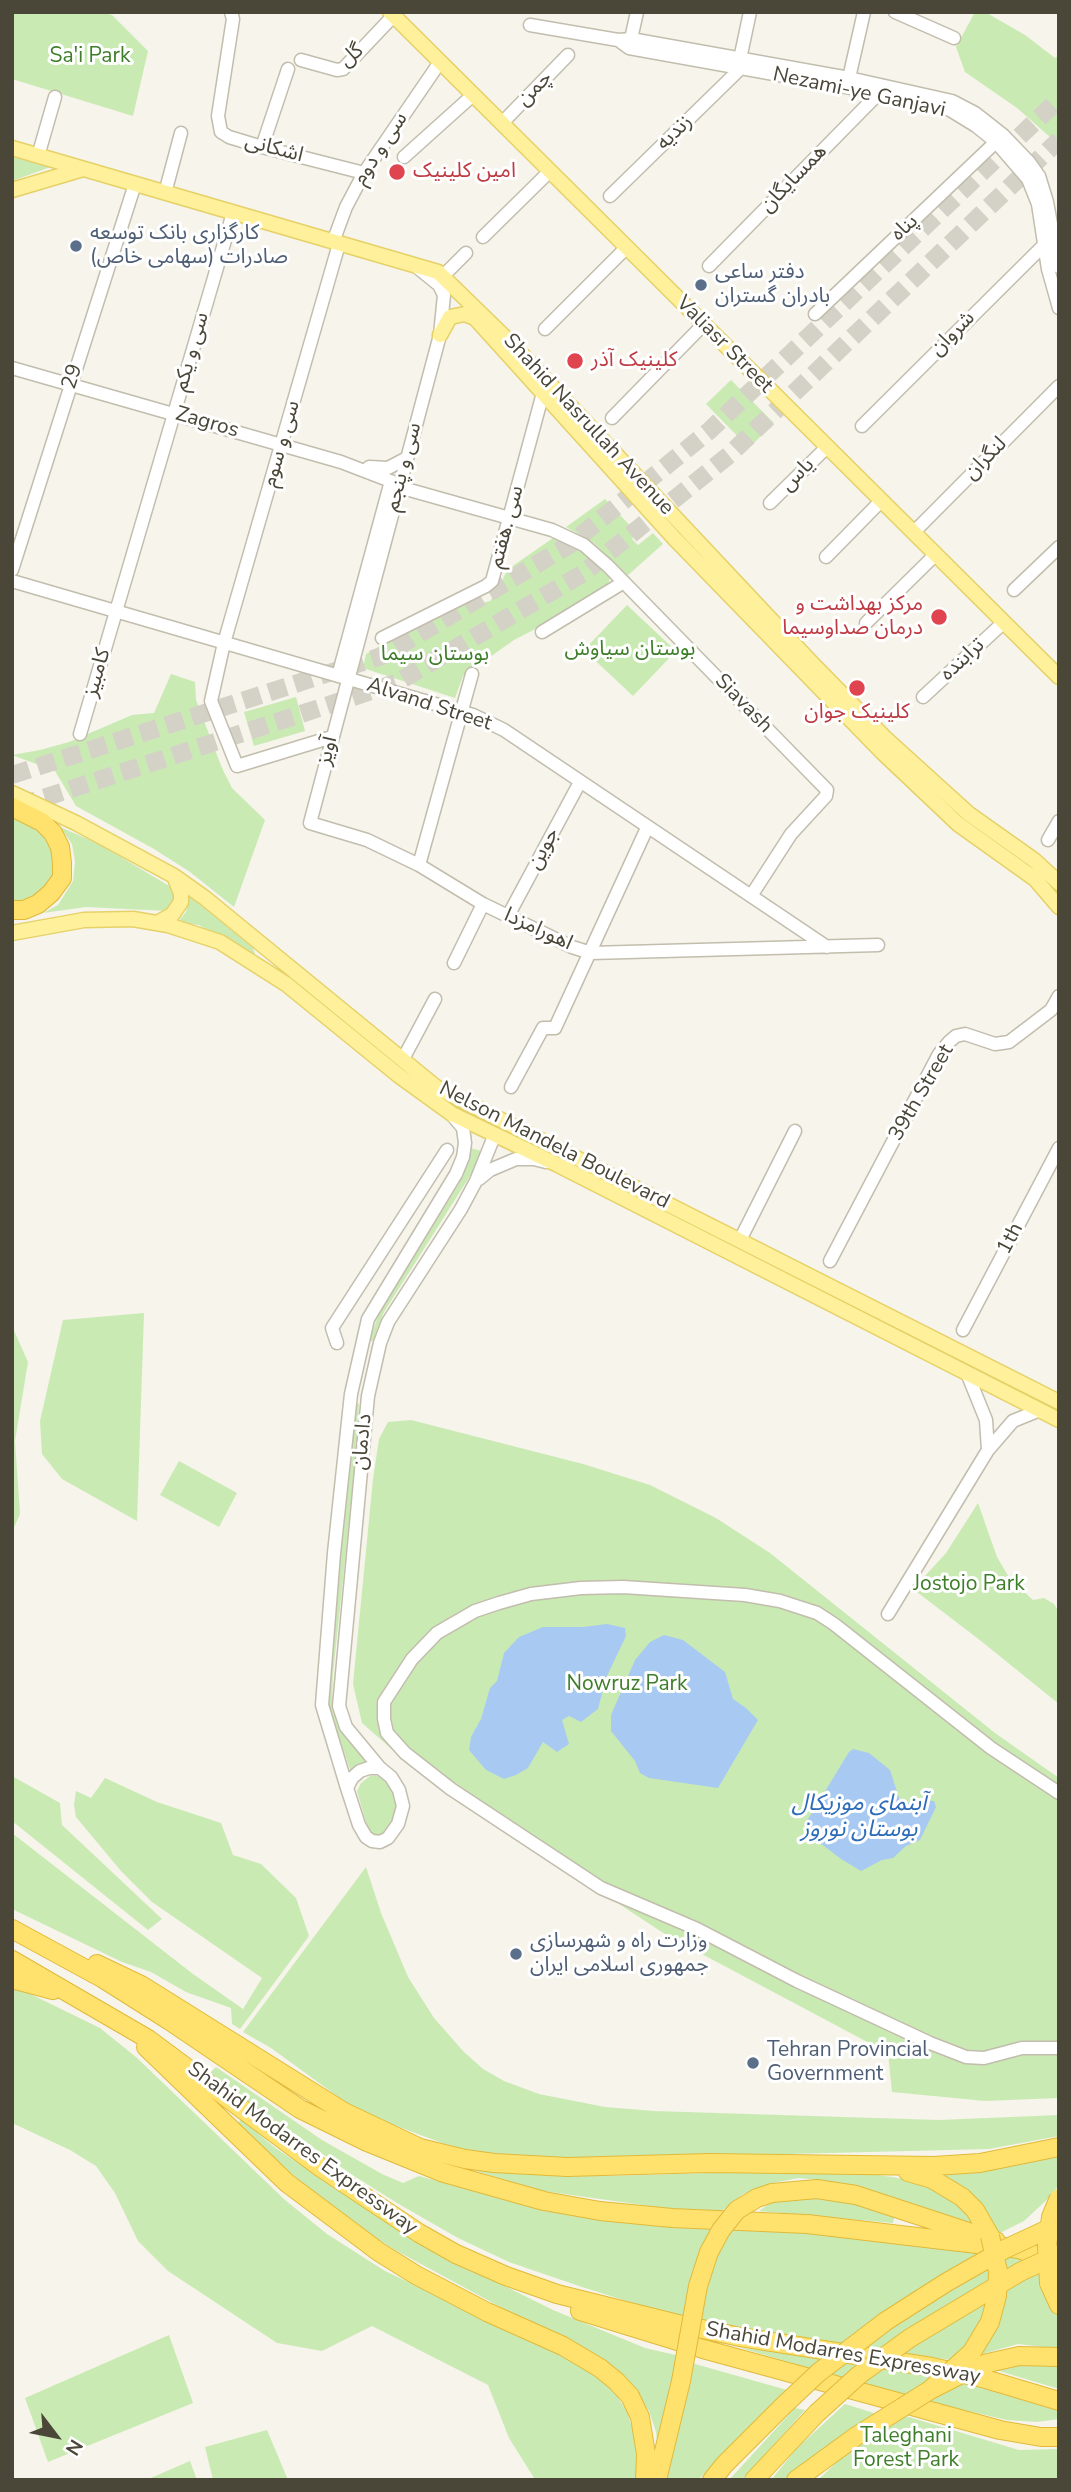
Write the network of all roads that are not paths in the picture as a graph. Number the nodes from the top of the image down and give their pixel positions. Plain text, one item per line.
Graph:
1 (231, 12) edge
2 (637, 12) edge
3 (750, 12) edge
4 (864, 12) edge
5 (895, 12) edge
6 (393, 13) edge
7 (911, 16) edge
8 (530, 25) dead end
9 (954, 38) dead end
10 (625, 39) junction
11 (568, 55) dead end
12 (301, 60) dead end
13 (440, 62) junction
14 (740, 64) junction
15 (288, 68) dead end
16 (849, 78) junction
17 (879, 89) junction
18 (473, 95) junction
19 (55, 97) dead end
20 (502, 123) junction
21 (181, 133) dead end
22 (999, 139) junction
23 (262, 147) junction
24 (12, 148) edge
25 (38, 156) junction
26 (404, 157) dead end
27 (84, 169) junction
28 (550, 171) junction
29 (364, 173) junction
30 (135, 184) junction
31 (12, 190) edge
32 (165, 193) junction
33 (610, 196) dead end
34 (233, 213) junction
35 (483, 237) dead end
36 (1050, 240) junction
37 (336, 243) junction
38 (626, 248) junction
39 (466, 253) dead end
40 (415, 265) junction
41 (709, 266) dead end
42 (1059, 267) edge
43 (443, 276) junction
44 (1059, 308) edge
45 (815, 314) dead end
46 (704, 324) junction
47 (545, 330) dead end
48 (440, 335) junction
49 (12, 368) edge
50 (71, 384) junction
51 (1059, 386) edge
52 (544, 393) junction
53 (174, 414) junction
54 (612, 418) dead end
55 (862, 426) dead end
56 (281, 444) junction
57 (827, 447) junction
58 (407, 458) junction
59 (341, 462) junction
60 (395, 484) junction
61 (881, 501) junction
62 (770, 503) dead end
63 (510, 518) junction
64 (913, 533) junction
65 (1059, 547) edge
66 (935, 555) junction
67 (826, 557) dead end
68 (12, 569) edge
69 (12, 581) edge
70 (624, 582) junction
71 (1014, 590) dead end
72 (116, 612) junction
73 (1004, 622) junction
74 (866, 623) dead end
75 (542, 632) dead end
76 (382, 638) dead end
77 (224, 643) junction
78 (472, 674) dead end
79 (1059, 677) edge
80 (342, 678) junction
81 (923, 697) dead end
82 (461, 711) junction
83 (80, 734) dead end
84 (332, 737) junction
85 (580, 782) junction
86 (12, 793) edge
87 (12, 807) edge
88 (1059, 821) edge
89 (310, 822) joint
90 (647, 828) junction
91 (1048, 839) dead end
92 (419, 865) junction
93 (174, 876) junction
94 (1059, 883) edge
95 (751, 896) junction
96 (483, 904) junction
97 (1059, 907) edge
98 (12, 910) edge
99 (508, 916) junction
100 (157, 923) junction
101 (12, 933) edge
102 (878, 945) dead end
103 (827, 947) junction
104 (268, 950) junction
105 (591, 953) junction
106 (454, 963) dead end
107 (257, 964) junction
108 (298, 974) junction
109 (288, 986) junction
110 (1059, 996) edge
111 (435, 999) dead end
112 (1055, 1009) edge
113 (403, 1059) junction
114 (436, 1087) junction
115 (511, 1087) dead end
116 (452, 1114) junction
117 (795, 1131) dead end
118 (495, 1134) junction
119 (1059, 1149) edge
120 (447, 1150) dead end
121 (556, 1164) junction
122 (476, 1181) junction
123 (740, 1240) junction
124 (830, 1261) dead end
125 (963, 1330) dead end
126 (337, 1343) dead end
127 (356, 1368) junction
128 (373, 1373) junction
129 (967, 1373) junction
130 (1059, 1402) edge
131 (1040, 1410) junction
132 (1059, 1420) edge
133 (988, 1450) junction
134 (888, 1614) dead end
135 (380, 1768) junction
136 (347, 1788) junction
137 (1059, 1793) edge
138 (12, 1929) edge
139 (58, 1952) junction
140 (12, 1960) edge
141 (12, 1979) edge
142 (73, 1995) junction
143 (118, 2021) junction
144 (1059, 2048) edge
145 (1059, 2147) edge
146 (888, 2166) junction
147 (1059, 2198) edge
148 (1059, 2224) edge
149 (1019, 2249) junction
150 (1059, 2254) edge
151 (1059, 2264) edge
152 (527, 2284) junction
153 (1059, 2305) edge
154 (1059, 2357) edge
155 (930, 2390) junction
156 (1059, 2401) edge
157 (1059, 2437) edge
158 (645, 2480) edge
159 (657, 2480) edge
160 (712, 2480) edge
161 (754, 2480) edge
162 (796, 2480) edge

1 - 23 street, اشکانی
2 - 10 street
3 - 14 street
4 - 16 street
5 - 7 street
6 - 12 street, گل
6 - 13 main road, Valiasr Street
7 - 9 street
8 - 10 street, Nezami-ye Ganjavi
10 - 14 street, Nezami-ye Ganjavi
11 - 20 street, چمن
13 - 18 main road, Valiasr Street
13 - 29 street, سی و دوم
14 - 16 street, Nezami-ye Ganjavi
14 - 17 street, Nezami-ye Ganjavi
14 - 33 street, زندیه
15 - 23 street
16 - 17 street, Nezami-ye Ganjavi
17 - 22 street, Nezami-ye Ganjavi
17 - 41 street, همسایگان
18 - 20 main road, Valiasr Street
18 - 26 street
19 - 25 street
20 - 28 main road, Valiasr Street
21 - 32 street
22 - 36 street, Nezami-ye Ganjavi
22 - 45 street, پناه
23 - 29 street, اشکانی
24 - 25 main road, Shahid Nasrullah Avenue
25 - 27 main road, Shahid Nasrullah Avenue
27 - 30 main road, Shahid Nasrullah Avenue
27 - 31 main road
28 - 35 street
28 - 38 main road, Valiasr Street
29 - 37 street, سی و دوم
30 - 32 main road, Shahid Nasrullah Avenue
30 - 50 street, 29
32 - 34 main road, Shahid Nasrullah Avenue
34 - 37 main road, Shahid Nasrullah Avenue
34 - 53 street, سی و یکم
36 - 42 street, Nezami-ye Ganjavi
36 - 44 street, Nezami-ye Ganjavi
36 - 55 street, شروان
37 - 40 main road, Shahid Nasrullah Avenue
37 - 56 street, سی و سوم
38 - 46 main road, Valiasr Street
38 - 47 street
39 - 43 street
40 - 43 main road, Shahid Nasrullah Avenue
40 - 48 street, سی و پنجم
43 - 94 main road, Shahid Nasrullah Avenue
46 - 54 street
46 - 57 main road, Valiasr Street
48 - 52 main road, Shahid Nasrullah Avenue
48 - 58 street, سی و پنجم
49 - 50 street, Zagros
50 - 53 street, Zagros
50 - 68 street, 29
51 - 64 street, لنگران
52 - 63 street, سی .هفتم
52 - 97 main road, Shahid Nasrullah Avenue
53 - 56 street, Zagros
53 - 72 street, سی و یکم
56 - 59 street, Zagros
56 - 77 street, سی و سوم
57 - 61 main road, Valiasr Street
57 - 62 street, یاس
58 - 59 street
58 - 60 street, سی و پنجم
59 - 60 street, Zagros
60 - 63 street, Siavash
60 - 80 street, سی و پنجم
61 - 64 main road, Valiasr Street
61 - 67 street
63 - 70 street, Siavash
63 - 76 street, سی .هفتم
64 - 66 main road, Valiasr Street
65 - 71 street
66 - 73 main road, Valiasr Street
66 - 74 street
69 - 72 street, Alvand Street
70 - 75 street
70 - 95 street, Siavash
72 - 77 street, Alvand Street
72 - 83 street, کامبیز
73 - 79 main road, Valiasr Street
73 - 81 street, ترابنده
77 - 80 street, Alvand Street
77 - 84 street, سی و سوم
78 - 82 street
80 - 82 street, Alvand Street
80 - 84 street, آویز
82 - 85 street, Alvand Street
82 - 92 street
84 - 89 street, آویز
85 - 90 street, Alvand Street
85 - 99 street, جوین
86 - 93 main road, Nelson Mandela Boulevard
87 - 98 highway
88 - 91 street
89 - 92 street, اهورامزدا
90 - 95 street, Alvand Street
90 - 105 street
92 - 96 street, اهورامزدا
93 - 100 main road
93 - 104 main road, Nelson Mandela Boulevard
95 - 103 street, Alvand Street
96 - 99 street, اهورامزدا
96 - 106 street
99 - 105 street, اهورامزدا
100 - 101 main road, Nelson Mandela Boulevard
100 - 107 main road, Nelson Mandela Boulevard
102 - 103 street
103 - 105 street, اهورامزدا
104 - 107 main road
104 - 108 main road, Nelson Mandela Boulevard
105 - 115 street
107 - 109 main road, Nelson Mandela Boulevard
108 - 109 main road
108 - 113 main road, Nelson Mandela Boulevard
109 - 116 main road, Nelson Mandela Boulevard
110 - 112 street, 39th Street
111 - 113 street
112 - 124 street, 39th Street
113 - 114 main road, Nelson Mandela Boulevard
114 - 118 main road
114 - 123 main road, Nelson Mandela Boulevard
116 - 118 main road, Nelson Mandela Boulevard
116 - 127 street, دادمان
117 - 123 street
118 - 121 main road, Nelson Mandela Boulevard
118 - 122 street, دادمان
119 - 125 street, 1th
120 - 126 street
121 - 122 street
121 - 129 main road, Nelson Mandela Boulevard
122 - 128 street, دادمان
123 - 130 main road, Nelson Mandela Boulevard
127 - 128 street
127 - 136 street, دادمان
128 - 135 street, دادمان
129 - 131 main road, Nelson Mandela Boulevard
129 - 133 street
131 - 132 main road, Nelson Mandela Boulevard
131 - 133 street
133 - 134 street
135 - 136 street
135 - 136 street
137 - 144 street
138 - 139 highway, Shahid Modarres Expressway
139 - 146 highway
139 - 149 highway, Shahid Modarres Expressway
140 - 142 highway, Shahid Modarres Expressway
141 - 142 highway
142 - 143 highway, Shahid Modarres Expressway
143 - 152 highway, Shahid Modarres Expressway
143 - 158 highway
145 - 146 highway
146 - 155 highway, bridge
147 - 153 highway, bridge
148 - 160 highway, bridge
149 - 151 highway, Shahid Modarres Expressway
149 - 159 highway, bridge
150 - 161 highway, bridge
152 - 156 highway, Shahid Modarres Expressway
152 - 157 highway
154 - 155 highway, bridge
155 - 162 highway, bridge

